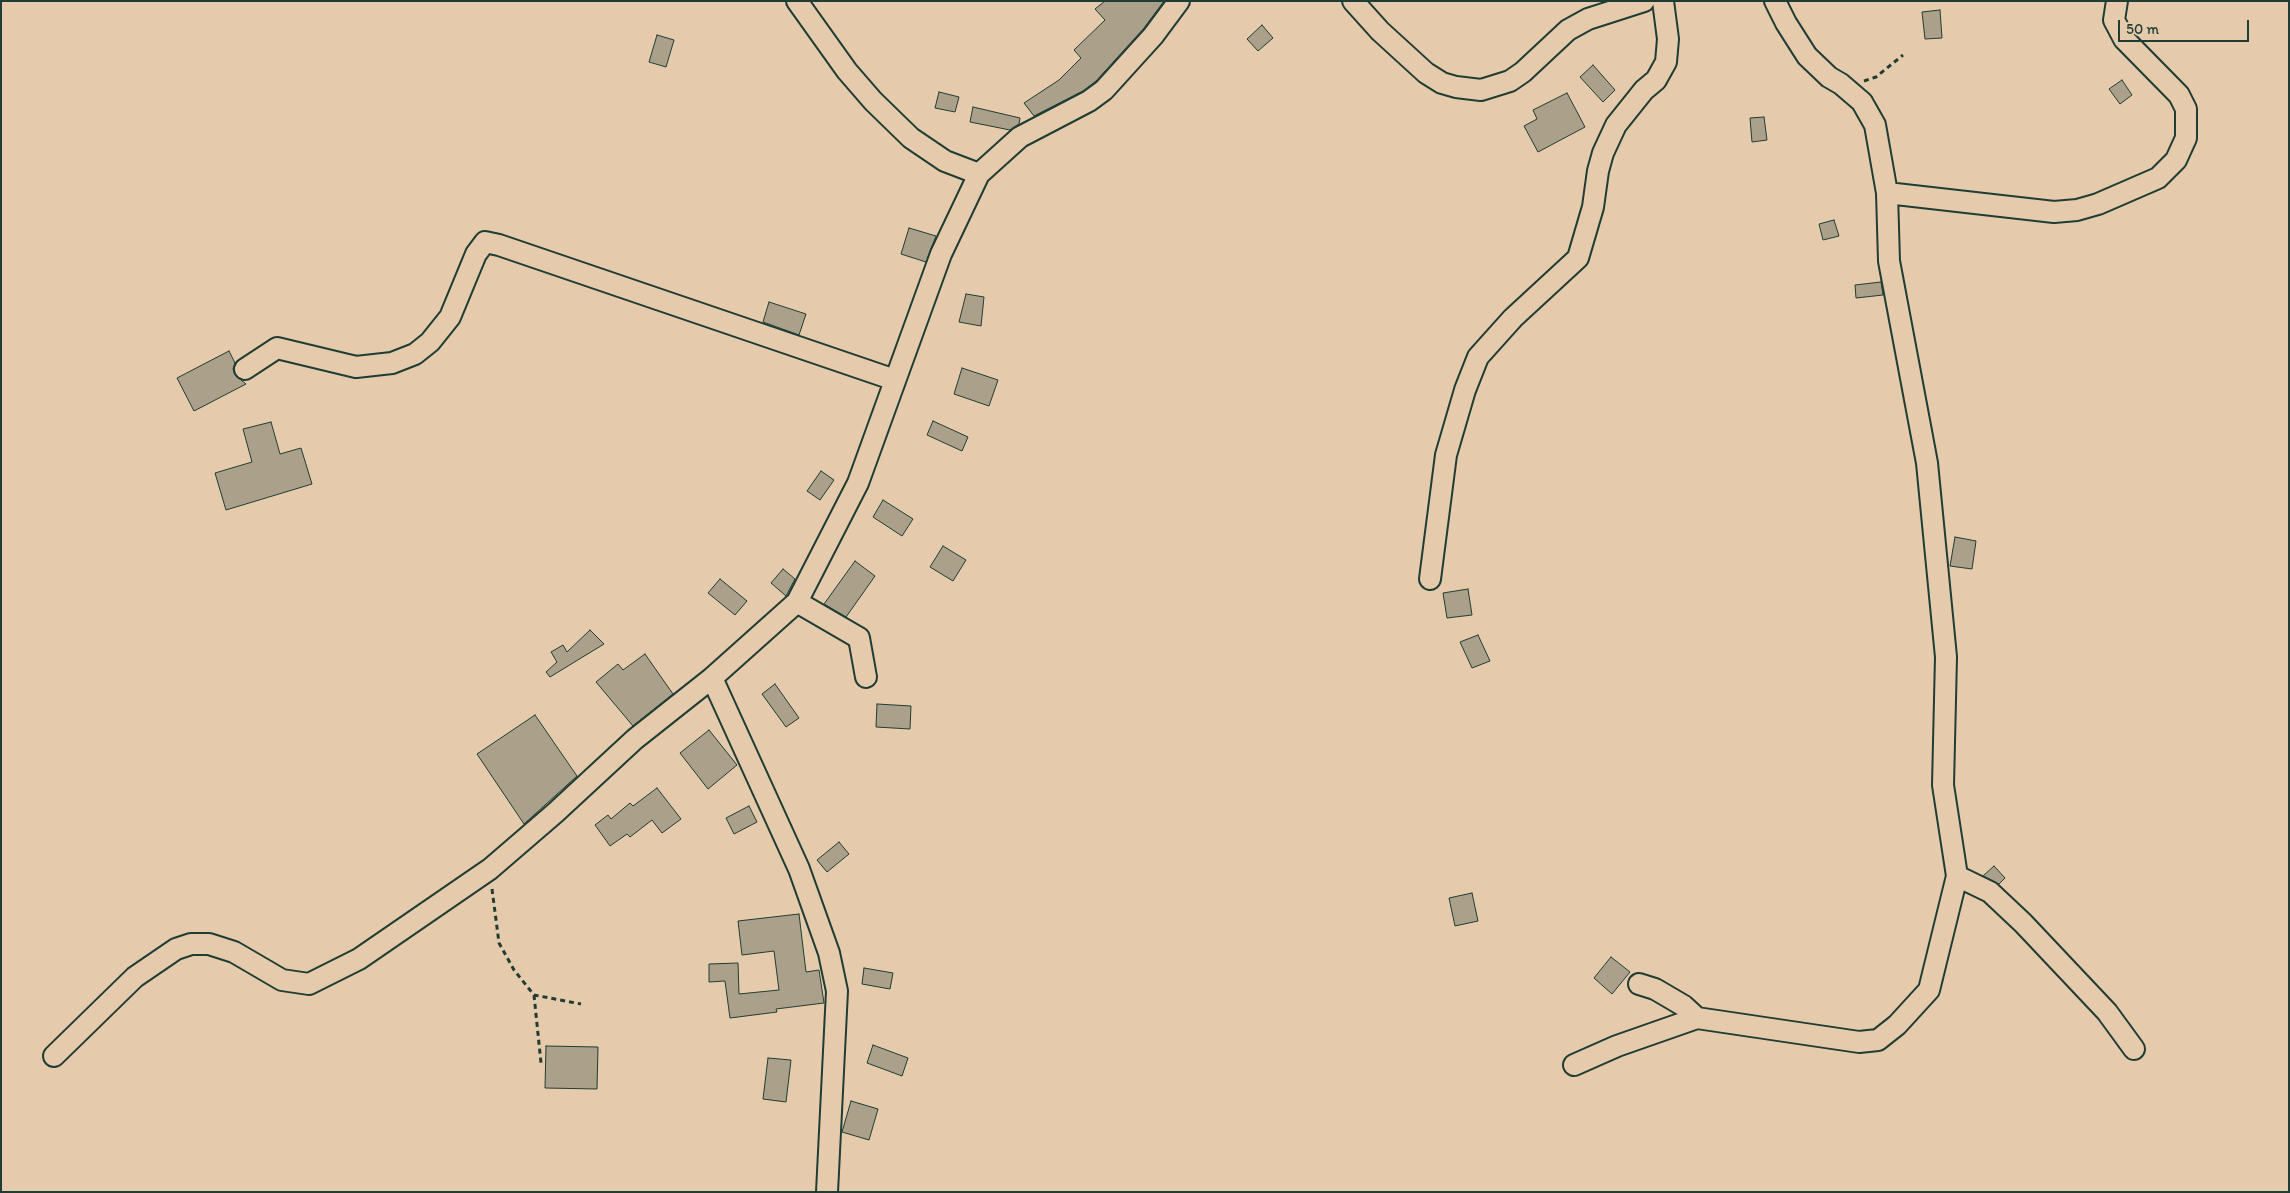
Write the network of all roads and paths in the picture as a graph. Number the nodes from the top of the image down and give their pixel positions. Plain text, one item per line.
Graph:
1 (796, 1) edge
2 (1179, 1) edge
3 (1353, 1) edge
4 (1644, 1) edge
5 (1664, 1) edge
6 (1775, 1) edge
7 (2117, 1) edge
8 (1903, 55) dead end
9 (1841, 84) junction
10 (979, 174) junction
11 (1887, 193) junction
12 (245, 369) dead end
13 (894, 380) junction
14 (1430, 579) dead end
15 (796, 602) junction
16 (866, 677) dead end
17 (712, 678) junction
18 (490, 869) junction
19 (1957, 876) junction
20 (1639, 984) dead end
21 (534, 995) junction
22 (581, 1004) dead end
23 (1697, 1018) junction
24 (2134, 1049) dead end
25 (54, 1056) dead end
26 (540, 1063) dead end
27 (1574, 1065) dead end
28 (827, 1192) edge

1 - 10 street
2 - 10 street
3 - 4 street
5 - 14 street
6 - 9 street
7 - 11 street
8 - 9 path
9 - 11 street
10 - 13 street
11 - 19 street
12 - 13 street
13 - 15 street
15 - 16 street
15 - 17 street
17 - 18 street
17 - 28 street
18 - 21 path
18 - 25 street
19 - 23 street
19 - 24 street
20 - 23 street
21 - 22 path
21 - 26 path
23 - 27 street

